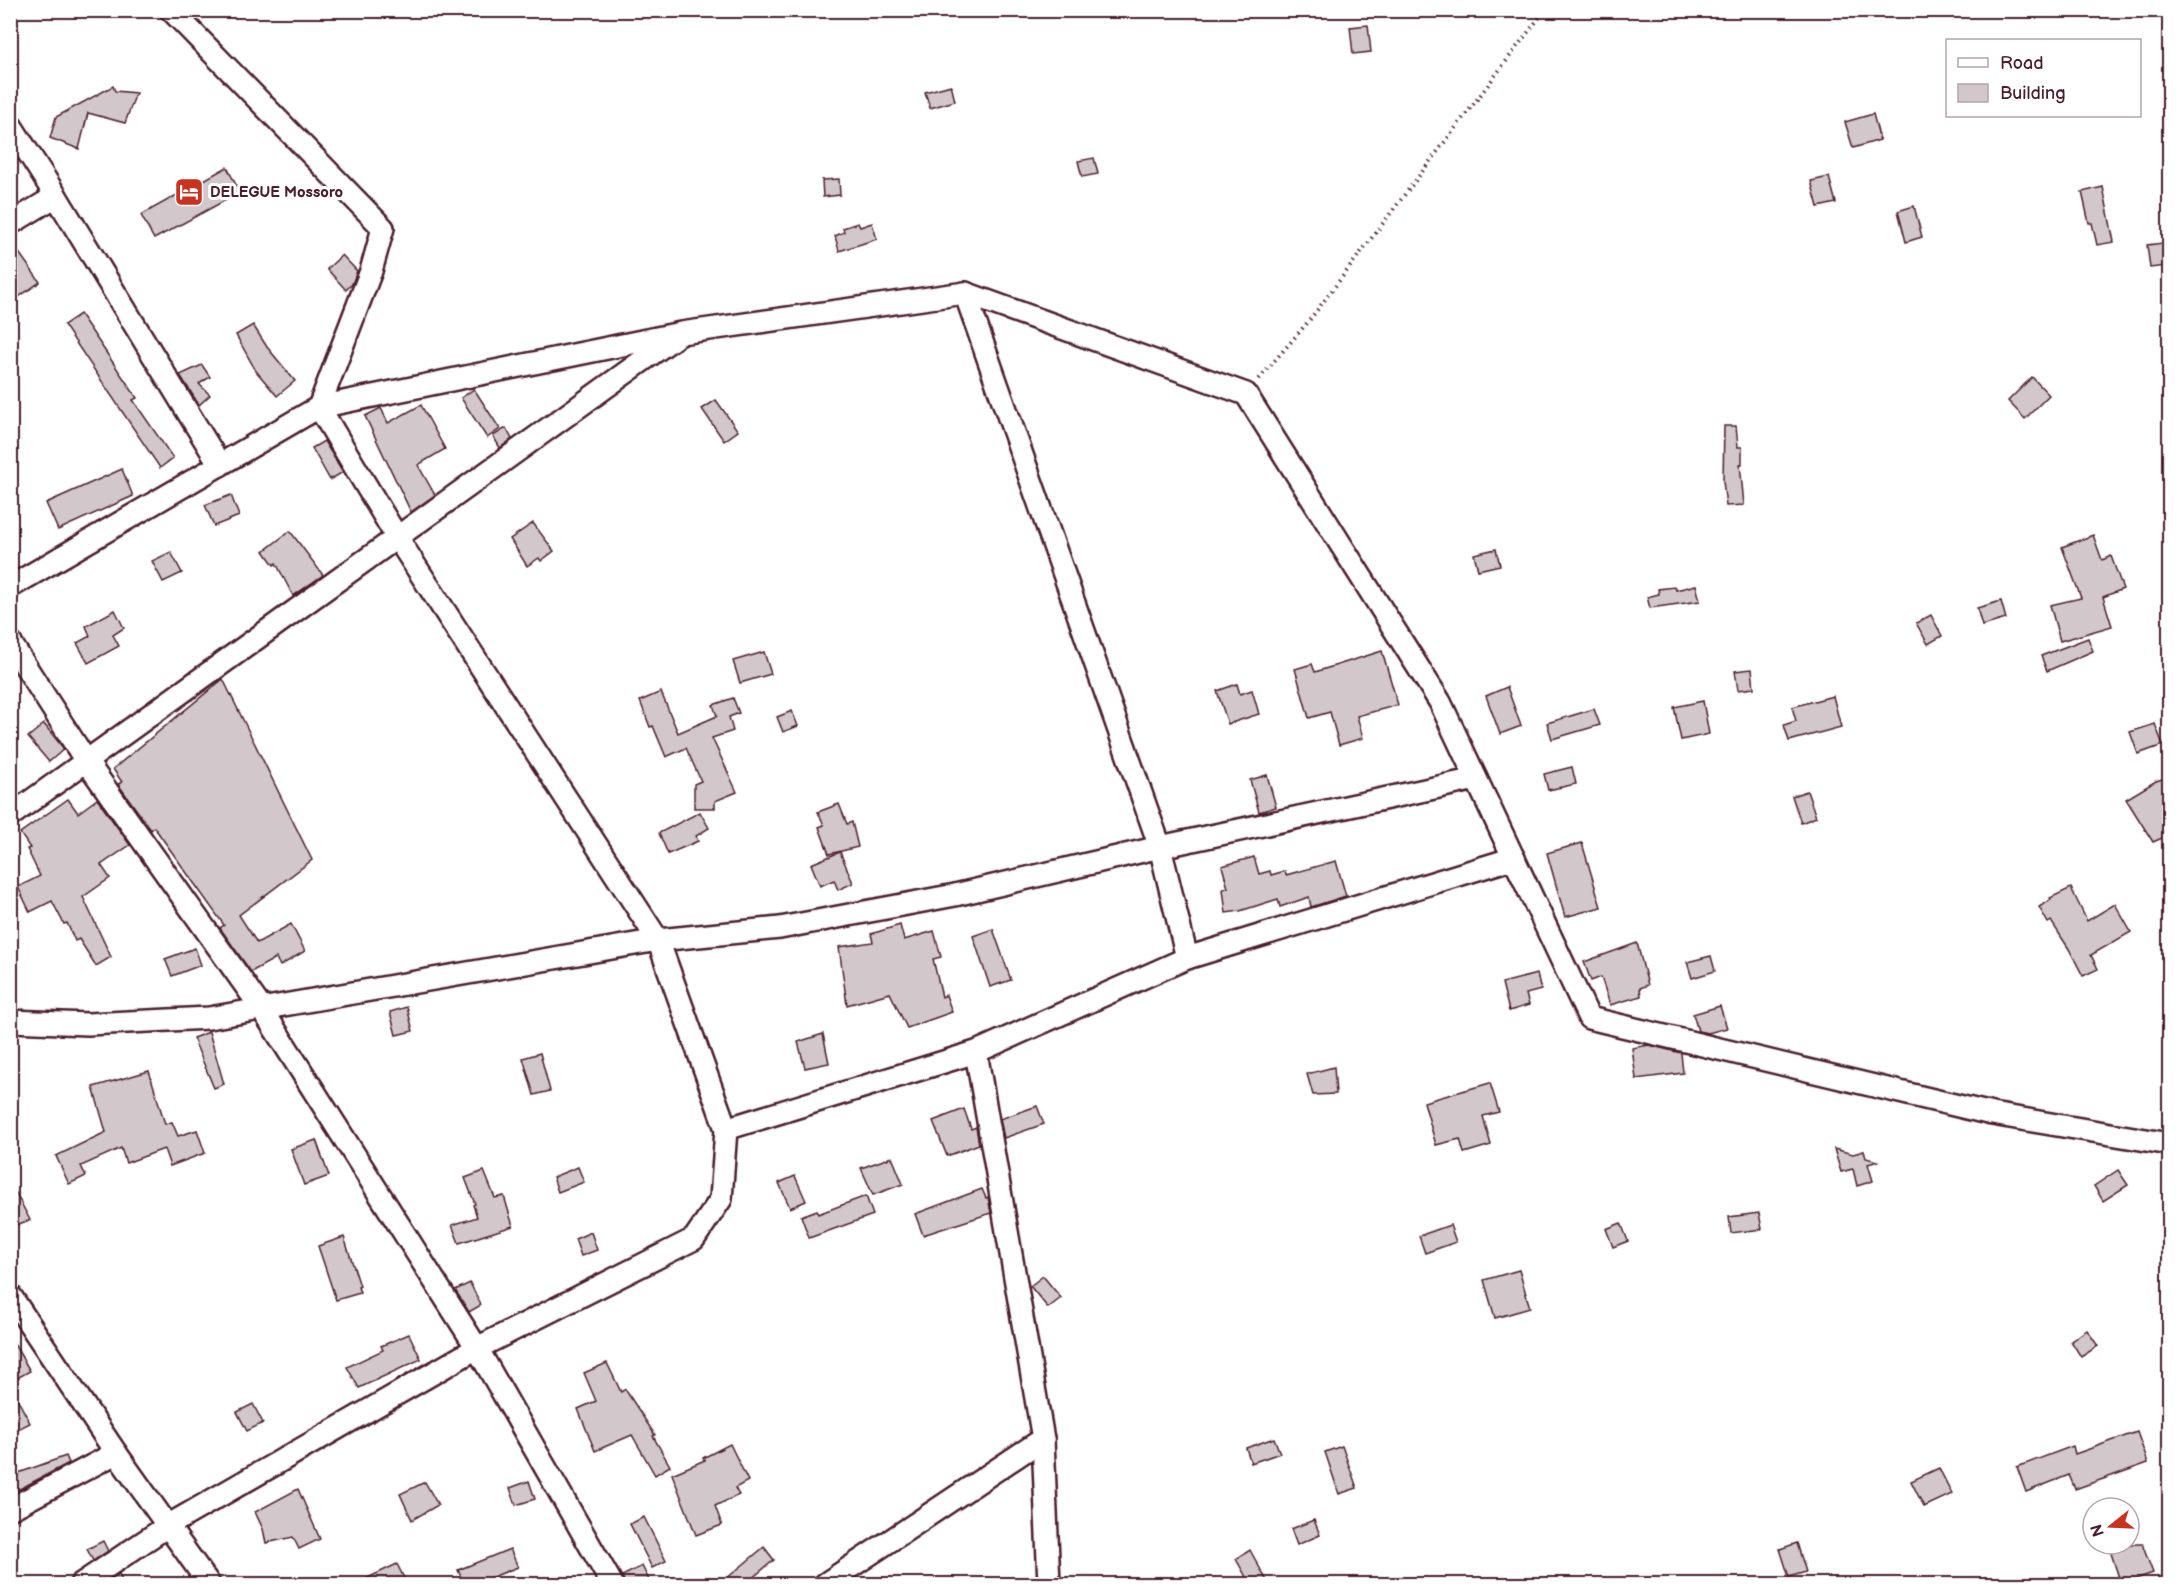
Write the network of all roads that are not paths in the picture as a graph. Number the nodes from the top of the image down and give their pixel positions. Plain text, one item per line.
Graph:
1 (171, 10) edge
2 (10, 124) edge
3 (56, 196) junction
4 (10, 224) edge
5 (965, 292) junction
6 (681, 333) junction
7 (319, 407) junction
8 (220, 465) junction
9 (398, 539) junction
10 (10, 587) edge
11 (10, 642) edge
12 (86, 761) junction
13 (1476, 779) junction
14 (10, 816) edge
15 (1160, 847) junction
16 (1514, 858) junction
17 (658, 940) junction
18 (1187, 958) junction
19 (262, 1009) junction
20 (10, 1021) edge
21 (976, 1052) junction
22 (726, 1129) junction
23 (2169, 1144) edge
24 (10, 1295) edge
25 (477, 1348) junction
26 (1043, 1439) junction
27 (116, 1453) junction
28 (10, 1509) edge
29 (168, 1525) junction
30 (81, 1584) edge
31 (209, 1584) edge
32 (612, 1584) edge
33 (825, 1584) edge
34 (1049, 1584) edge

1 - 7 street
2 - 3 street
3 - 4 street
3 - 8 street
5 - 6 street
5 - 13 street
5 - 15 street
6 - 7 street
6 - 9 street
7 - 8 street
7 - 9 street
8 - 10 street
9 - 12 street
9 - 17 street
11 - 12 street
12 - 14 street
12 - 19 street
13 - 15 street
13 - 16 street
15 - 17 street
15 - 18 street
16 - 18 street
16 - 23 street
17 - 19 street
17 - 22 street
18 - 21 street
19 - 20 street
19 - 25 street
21 - 22 street
21 - 26 street
22 - 25 street
24 - 27 street
25 - 29 street
25 - 32 street
26 - 33 street
26 - 34 street
27 - 28 street
27 - 29 street
29 - 30 street
29 - 31 street

